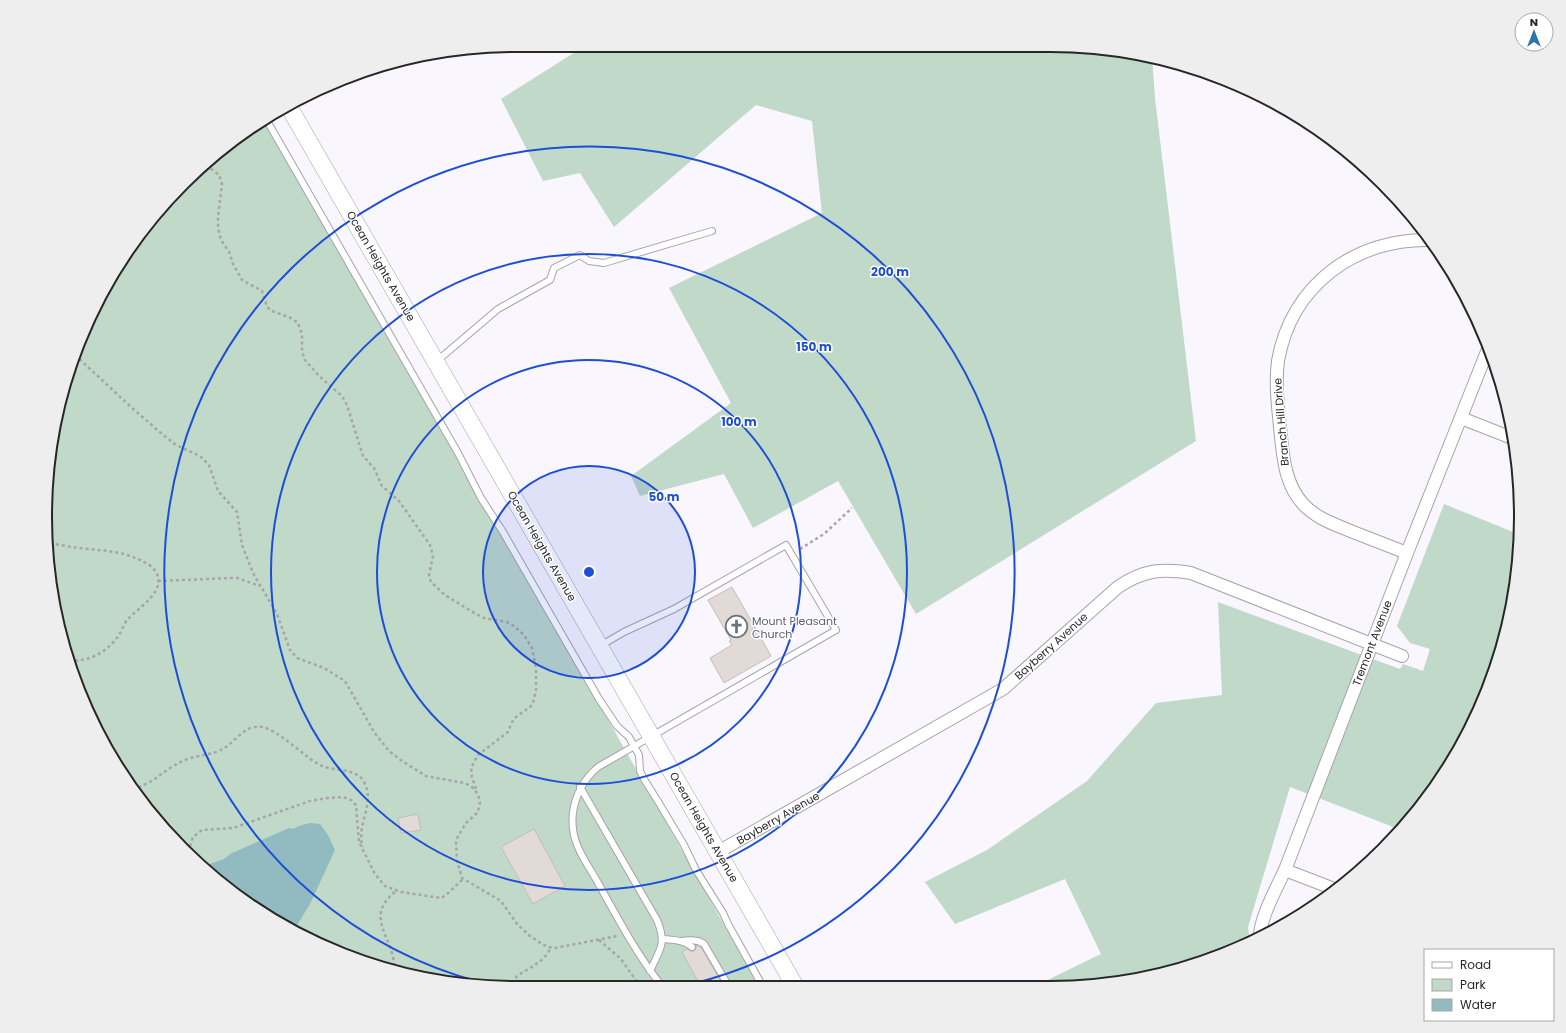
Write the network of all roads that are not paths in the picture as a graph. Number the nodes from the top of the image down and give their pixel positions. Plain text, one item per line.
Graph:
1 (291, 110) edge
2 (269, 123) edge
3 (712, 231) dead end
4 (1422, 240) edge
5 (1485, 356) edge
6 (436, 362) junction
7 (1461, 418) junction
8 (1507, 436) edge
9 (1406, 553) junction
10 (1372, 643) junction
11 (600, 646) junction
12 (1402, 656) dead end
13 (651, 736) junction
14 (634, 746) junction
15 (580, 787) junction
16 (718, 852) junction
17 (1284, 870) junction
18 (1329, 887) edge
19 (1261, 930) edge
20 (663, 939) junction
21 (681, 941) junction
22 (692, 947) dead end
23 (650, 971) junction
24 (658, 981) edge
25 (726, 981) edge
26 (760, 981) edge
27 (792, 981) edge

1 - 6 main road, Ocean Heights Avenue
2 - 14 lane
3 - 6 lane
4 - 9 street, Branch Hill Drive
5 - 7 street, Tremont Avenue
6 - 11 main road, Ocean Heights Avenue
7 - 8 street
7 - 9 street, Tremont Avenue
9 - 10 street, Tremont Avenue
10 - 12 street, Bayberry Avenue
10 - 16 street, Bayberry Avenue
10 - 17 street, Tremont Avenue
11 - 13 main road, Ocean Heights Avenue
11 - 13 lane
13 - 14 lane
13 - 16 main road, Ocean Heights Avenue
14 - 15 lane
14 - 26 lane
15 - 20 lane
15 - 23 lane
16 - 27 main road, Ocean Heights Avenue
17 - 18 street
17 - 19 street, Tremont Avenue
20 - 21 lane
20 - 23 lane
21 - 22 lane
21 - 25 lane
23 - 24 lane

